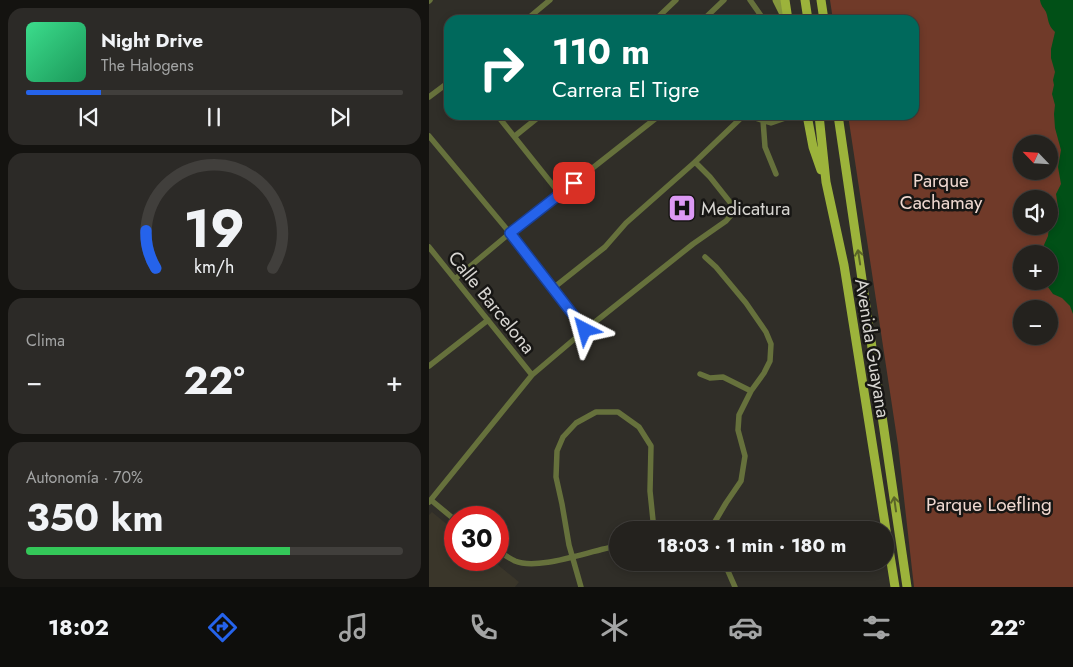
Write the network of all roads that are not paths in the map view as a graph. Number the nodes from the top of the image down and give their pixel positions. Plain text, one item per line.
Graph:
1 (550, 0) edge
2 (676, 0) edge
3 (723, 0) edge
4 (750, 0) edge
5 (777, 0) edge
6 (785, 0) edge
7 (805, 0) edge
8 (821, 0) edge
9 (532, 15) edge
10 (660, 15) edge
11 (708, 15) edge
12 (760, 15) edge
13 (785, 15) edge
14 (787, 15) edge
15 (807, 15) edge
16 (823, 15) edge
17 (444, 86) edge
18 (429, 96) edge
19 (501, 120) edge
20 (535, 120) edge
21 (654, 120) edge
22 (739, 120) edge
23 (763, 120) joint
24 (780, 120) edge
25 (808, 120) edge
26 (820, 120) edge
27 (839, 120) edge
28 (429, 136) edge
29 (515, 136) junction
30 (695, 162) junction
31 (776, 174) dead end
32 (826, 182) junction
33 (560, 194) junction
34 (510, 233) junction
35 (429, 247) edge
36 (705, 257) dead end
37 (455, 279) junction
38 (552, 289) junction
39 (488, 320) junction
40 (585, 330) junction
41 (430, 363) edge
42 (700, 374) dead end
43 (532, 375) junction
44 (751, 391) junction
45 (430, 501) edge
46 (444, 512) edge
47 (653, 521) edge
48 (715, 521) edge
49 (609, 548) edge
50 (509, 557) edge
51 (572, 557) junction
52 (728, 571) edge
53 (581, 587) edge
54 (735, 587) edge
55 (895, 587) edge
56 (907, 587) edge

1 - 9 street
2 - 10 street
3 - 11 street
4 - 12 street
5 - 13 main road
6 - 14 main road
7 - 15 main road
8 - 16 main road
17 - 18 street
19 - 29 street
20 - 29 street
21 - 33 street
22 - 30 street
23 - 24 street
23 - 31 street
25 - 32 main road
26 - 32 main road, Avenida Guayana
56 -> 27 main road, Avenida Guayana
28 - 34 street
29 - 33 street
30 - 38 street
30 - 40 street
32 - 55 main road, Avenida Guayana
33 - 34 street
34 - 37 street
34 - 38 street
35 - 37 street, Calle Barcelona
36 - 44 street
37 - 39 street, Calle Barcelona
38 - 40 street
39 - 41 street
39 - 43 street, Calle Barcelona
40 - 43 street
42 - 44 street
43 - 45 street
44 - 48 street
45 - 46 street
47 - 51 street
49 - 51 street
50 - 51 street
51 - 53 street
52 - 54 street

